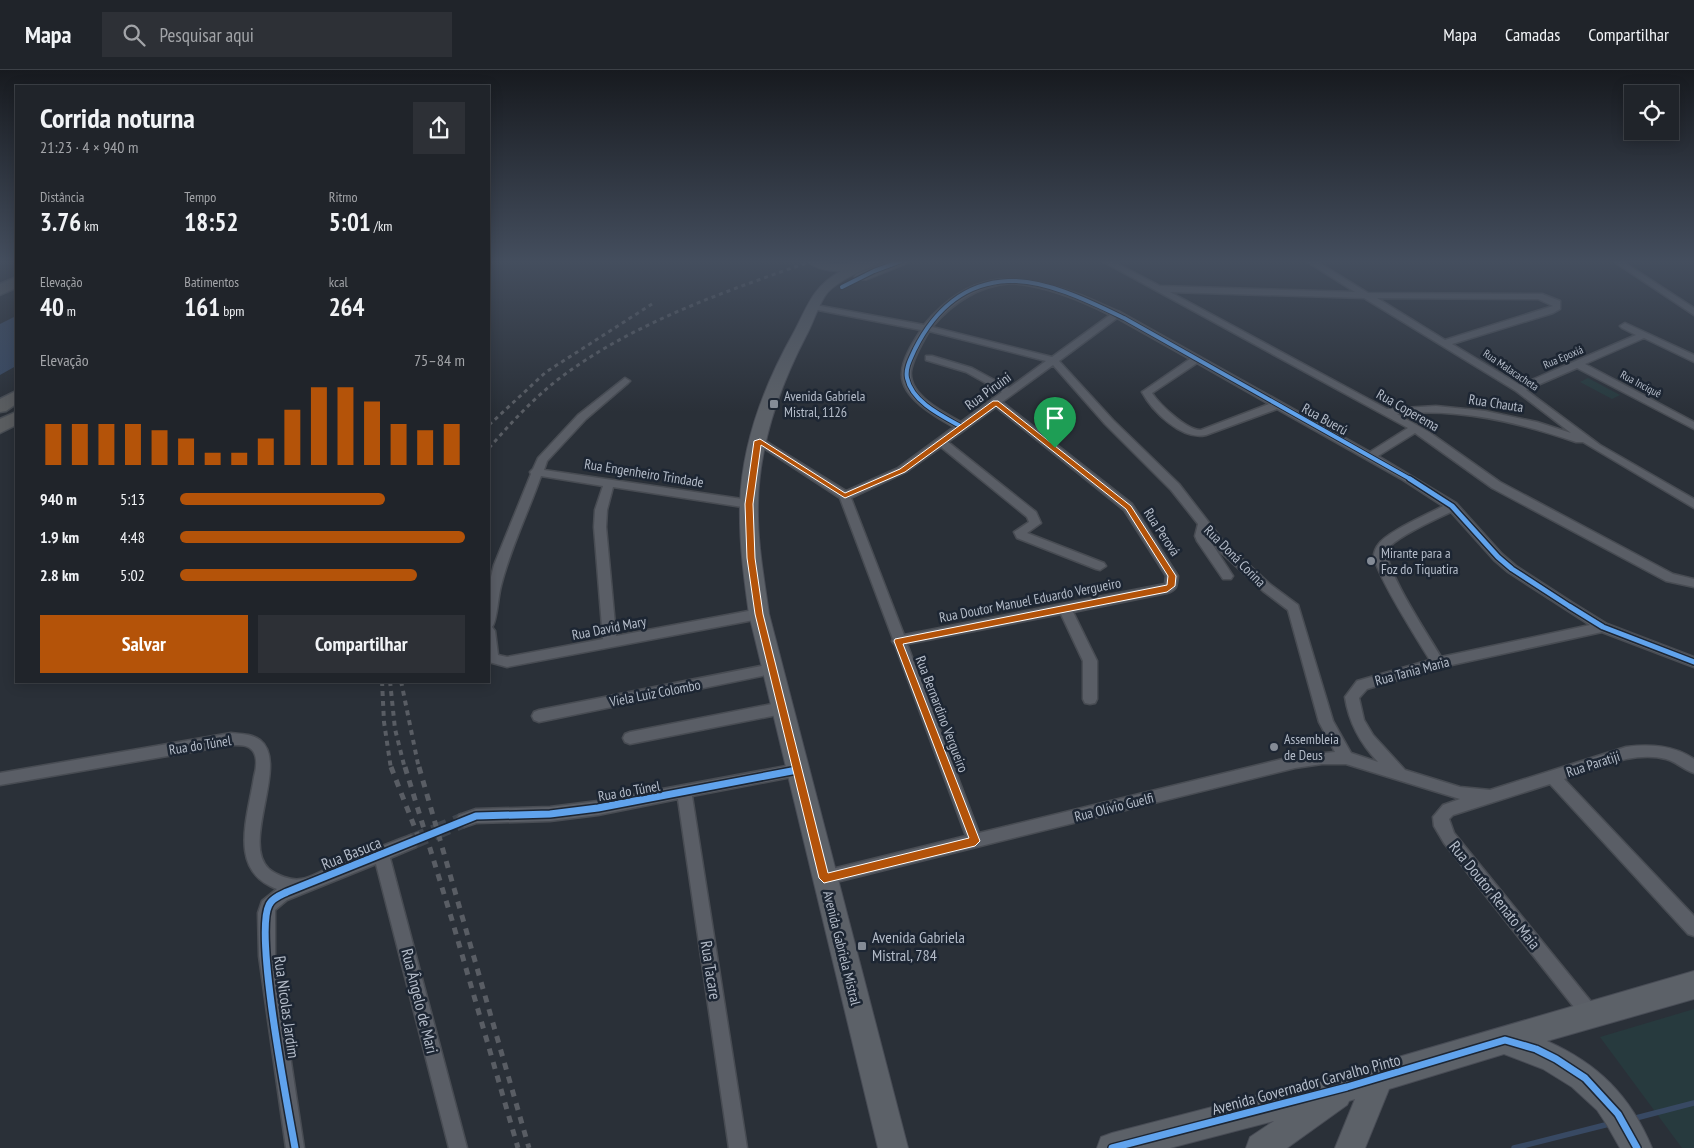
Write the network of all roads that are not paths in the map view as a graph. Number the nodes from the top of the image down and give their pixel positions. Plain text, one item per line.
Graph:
1 (812, 311) edge
2 (842, 311) edge
3 (941, 311) edge
4 (1110, 311) edge
5 (1196, 311) edge
6 (1392, 311) edge
7 (1549, 311) edge
8 (1117, 314) junction
9 (1625, 326) dead end
10 (926, 328) junction
11 (1644, 335) junction
12 (1445, 343) junction
13 (930, 358) dead end
14 (1197, 359) junction
15 (1694, 359) edge
16 (1053, 360) junction
17 (1577, 364) junction
18 (624, 381) dead end
19 (1519, 389) junction
20 (1009, 392) junction
21 (15, 397) edge
22 (996, 402) junction
23 (1277, 404) junction
24 (0, 407) edge
25 (1387, 412) junction
26 (15, 418) edge
27 (1694, 426) edge
28 (0, 427) edge
29 (962, 427) junction
30 (1415, 428) junction
31 (758, 441) junction
32 (942, 442) junction
33 (1596, 447) junction
34 (1370, 456) junction
35 (536, 472) junction
36 (609, 483) junction
37 (845, 496) junction
38 (749, 504) junction
39 (1694, 504) edge
40 (1452, 506) junction
41 (1203, 525) junction
42 (1100, 566) dead end
43 (1227, 576) dead end
44 (1694, 583) edge
45 (1167, 589) joint
46 (1065, 609) junction
47 (490, 612) edge
48 (759, 614) junction
49 (1603, 627) junction
50 (490, 640) edge
51 (898, 641) junction
52 (610, 643) junction
53 (1694, 662) edge
54 (1438, 663) junction
55 (771, 669) junction
56 (1090, 699) dead end
57 (782, 708) junction
58 (539, 716) dead end
59 (630, 738) dead end
60 (1346, 758) junction
61 (1694, 767) edge
62 (796, 770) junction
63 (1403, 776) junction
64 (1553, 777) junction
65 (0, 779) edge
66 (684, 792) junction
67 (1492, 797) junction
68 (464, 820) tunnel mouth
69 (975, 841) junction
70 (411, 842) tunnel mouth
71 (382, 854) junction
72 (824, 878) junction
73 (300, 887) junction
74 (1694, 928) edge
75 (1694, 986) edge
76 (1590, 1015) junction
77 (1506, 1040) junction
78 (1378, 1079) junction
79 (1347, 1087) junction
80 (295, 1148) edge
81 (458, 1148) edge
82 (738, 1148) edge
83 (893, 1148) edge
84 (1112, 1148) edge
85 (1261, 1148) edge
86 (1350, 1148) edge
87 (1637, 1148) edge

1 - 31 main road, Avenida Gabriela Mistral
2 - 10 street
3 - 10 street, Rua Buerú
4 - 8 street, Rua Buerú
5 - 25 street, Rua Coperema
6 - 12 street, Rua Malacacheta
7 - 12 street
8 - 14 street, Rua Buerú
8 - 16 street, Rua Piruini
9 - 11 street
10 - 16 street
10 - 29 street, Rua Buerú
11 - 15 street
11 - 17 street, Rua Epoxiá
12 - 19 street, Rua Malacacheta
13 - 20 street
14 - 23 street, Rua Buerú
14 - 23 street
16 - 20 street, Rua Piruini
16 - 41 street, Rua Doná Corina
17 - 19 street, Rua Epoxiá
17 - 27 street, Rua Inciquê
18 - 35 street
19 - 33 street, Rua Malacacheta
20 - 22 street, Rua Piruini
21 - 24 highway
22 - 29 street, Rua Piruini
22 - 45 street, Rua Perová
23 - 34 street, Rua Buerú
25 - 30 street, Rua Coperema
25 - 33 street, Rua Chauta
26 - 28 highway
29 - 32 street, Rua Piruini
30 - 34 street
30 - 44 street, Rua Coperema
31 - 37 street
31 - 38 main road, Avenida Gabriela Mistral
32 - 37 street, Rua Piruini
32 - 42 street
33 - 39 street, Rua Malacacheta
34 - 40 street, Rua Buerú
35 - 36 street, Rua Engenheiro Trindade
35 - 47 street
36 - 38 street, Rua Engenheiro Trindade
36 - 52 street
37 - 51 street, Rua Bernardino Vergueiro
38 - 48 main road, Avenida Gabriela Mistral
40 - 49 street, Rua Buerú
40 - 54 street
41 - 43 street
41 - 60 street, Rua Doná Corina
45 - 46 street, Rua Doutor Manuel Eduardo Vergueiro
46 - 51 street, Rua Doutor Manuel Eduardo Vergueiro
46 - 56 street
48 - 52 street, Rua David Mary
48 - 55 main road, Avenida Gabriela Mistral
49 - 53 street, Rua Buerú
49 - 54 street, Rua Tania Maria
50 - 52 street, Rua David Mary
51 - 69 street, Rua Bernardino Vergueiro
54 - 63 street, Rua Tania Maria
55 - 57 main road, Avenida Gabriela Mistral
55 - 58 street, Viela Luiz Colombo
57 - 59 street
57 - 62 main road, Avenida Gabriela Mistral
60 - 63 street, Rua Olívio Guelfi
60 - 69 street, Rua Olívio Guelfi
61 - 64 street, Rua Paratiji
62 - 66 street, Rua do Túnel
62 - 72 main road, Avenida Gabriela Mistral
63 - 67 street, Rua Tania Maria
64 - 67 street, Rua Paratiji
64 - 74 street
65 - 73 street, Rua do Túnel
66 - 68 street, Rua do Túnel
66 - 82 street, Rua Tacare
67 - 76 street, Rua Doutor Renato Maia
69 - 72 street, Rua Olívio Guelfi
70 - 71 street, Rua Basuca
71 - 73 street, Rua Basuca
71 - 81 street, Rua Ângelo de Mari
72 - 83 main road, Avenida Gabriela Mistral
73 - 80 street, Rua Nicolas Jardim
75 - 76 main road, Avenida Governador Carvalho Pinto
76 - 77 main road, Avenida Governador Carvalho Pinto
77 - 78 main road, Avenida Governador Carvalho Pinto
77 - 87 main road
78 - 79 main road, Avenida Governador Carvalho Pinto
78 - 86 main road
79 - 84 main road, Avenida Governador Carvalho Pinto
79 - 85 main road

